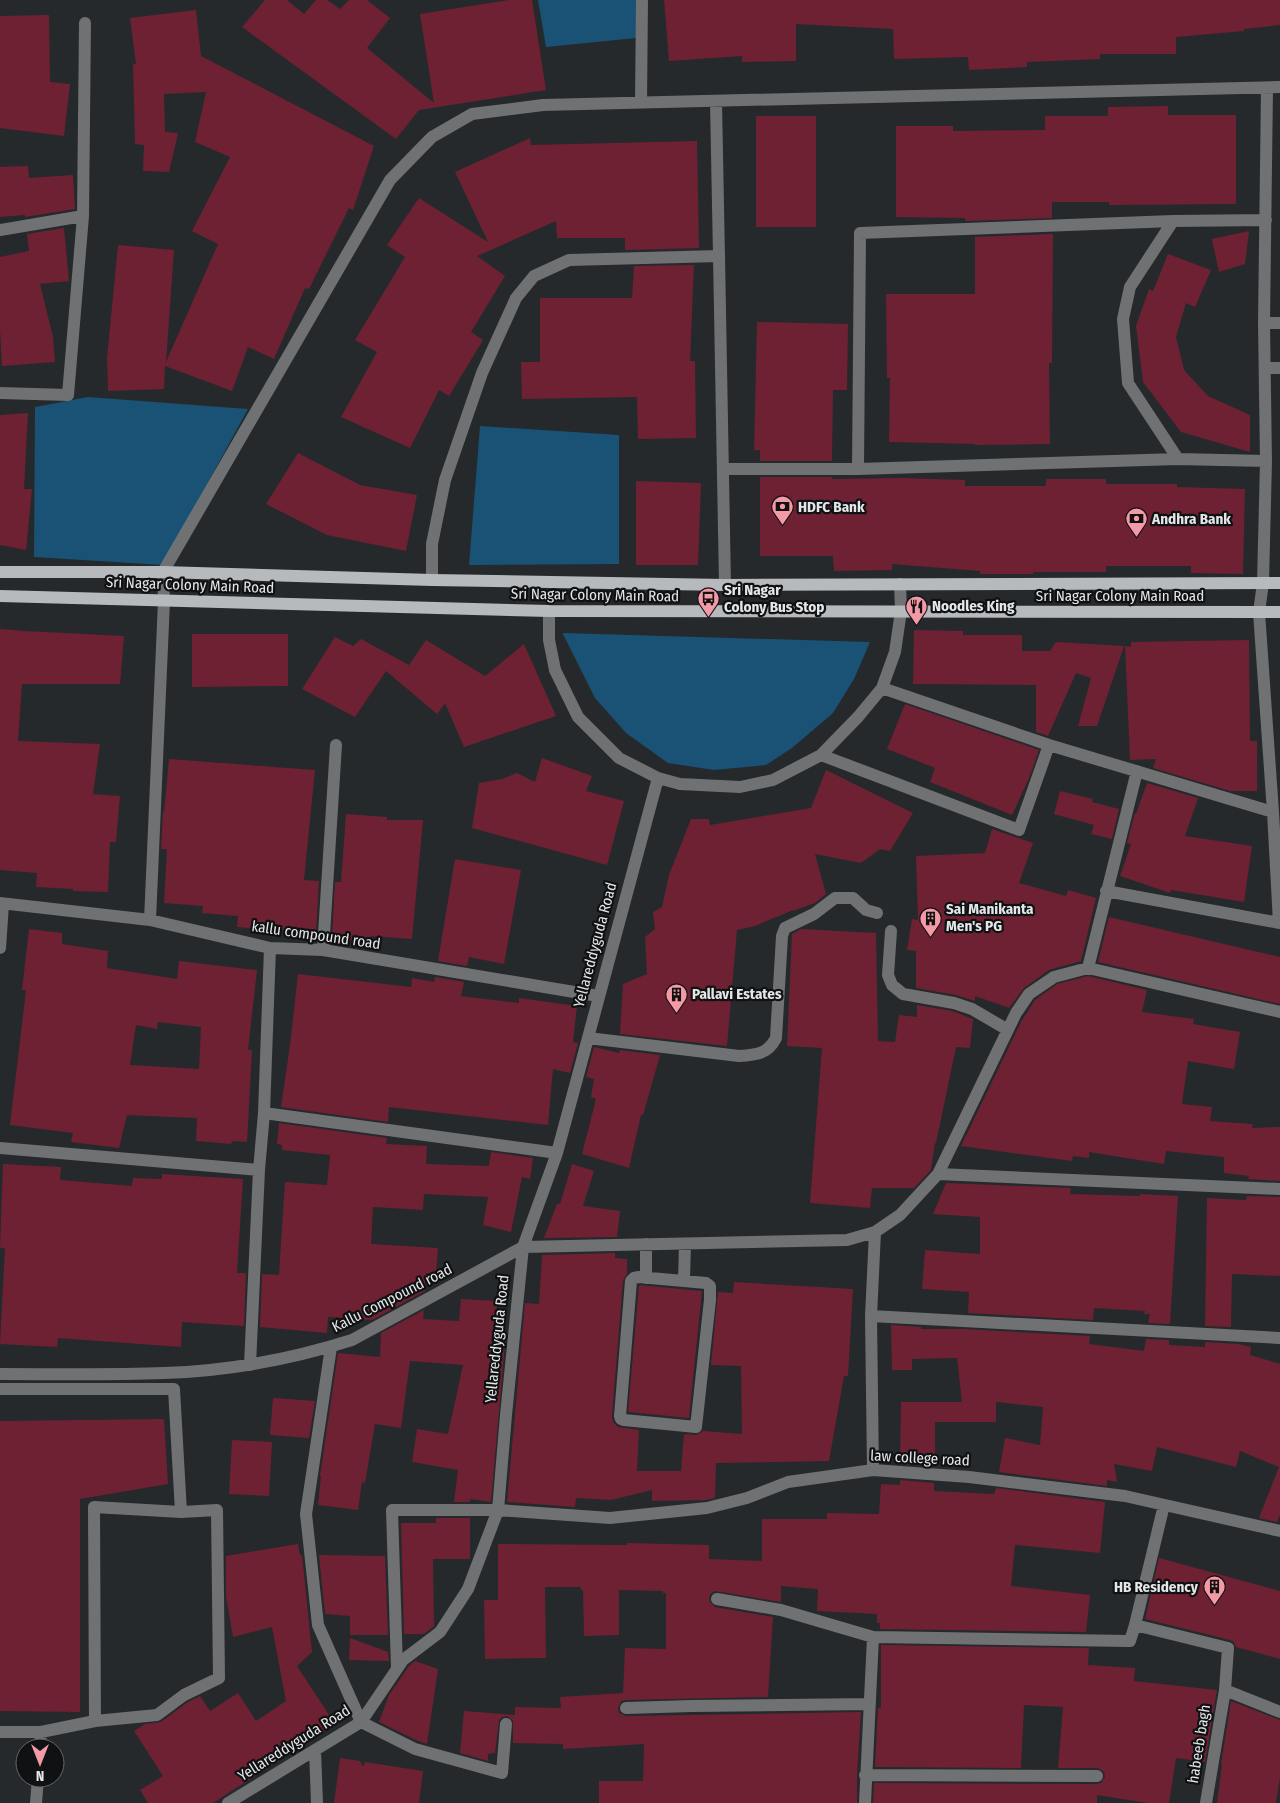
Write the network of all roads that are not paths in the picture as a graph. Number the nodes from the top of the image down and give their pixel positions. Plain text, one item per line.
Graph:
1 (642, 0) edge
2 (85, 23) dead end
3 (1274, 87) edge
4 (716, 102) junction
5 (641, 103) junction
6 (83, 216) junction
7 (1266, 220) junction
8 (1173, 221) junction
9 (0, 230) edge
10 (719, 256) junction
11 (1280, 322) edge
12 (1264, 323) junction
13 (1265, 368) junction
14 (1280, 368) edge
15 (0, 393) edge
16 (1178, 458) junction
17 (1266, 461) junction
18 (723, 469) junction
19 (858, 469) junction
20 (0, 572) edge
21 (163, 572) junction
22 (432, 580) junction
23 (1263, 583) junction
24 (1280, 583) edge
25 (725, 584) junction
26 (900, 584) junction
27 (0, 596) edge
28 (164, 601) junction
29 (549, 611) junction
30 (901, 611) junction
31 (1259, 612) junction
32 (1280, 612) edge
33 (882, 688) junction
34 (1048, 745) junction
35 (336, 746) dead end
36 (821, 755) junction
37 (1137, 771) junction
38 (658, 778) junction
39 (1273, 812) junction
40 (1106, 890) junction
41 (2, 904) edge
42 (877, 913) dead end
43 (150, 920) junction
44 (1280, 923) edge
45 (891, 931) dead end
46 (0, 948) edge
47 (270, 948) junction
48 (323, 950) junction
49 (1088, 968) junction
50 (598, 996) junction
51 (1280, 1012) edge
52 (1008, 1030) junction
53 (588, 1038) junction
54 (264, 1112) junction
55 (0, 1148) edge
56 (556, 1153) junction
57 (259, 1170) junction
58 (938, 1174) junction
59 (1280, 1188) edge
60 (875, 1232) junction
61 (646, 1244) junction
62 (685, 1244) junction
63 (523, 1247) junction
64 (646, 1278) junction
65 (684, 1281) junction
66 (871, 1316) junction
67 (1280, 1338) edge
68 (331, 1347) junction
69 (250, 1365) junction
70 (0, 1374) edge
71 (0, 1390) edge
72 (873, 1470) junction
73 (1164, 1505) junction
74 (498, 1510) junction
75 (181, 1512) junction
76 (1280, 1531) edge
77 (717, 1599) dead end
78 (1135, 1625) junction
79 (873, 1637) junction
80 (397, 1668) junction
81 (1225, 1690) junction
82 (869, 1704) junction
83 (626, 1708) dead end
84 (1280, 1712) edge
85 (95, 1721) junction
86 (361, 1722) junction
87 (506, 1724) dead end
88 (0, 1732) edge
89 (41, 1732) junction
90 (41, 1738) edge
91 (315, 1750) junction
92 (865, 1775) junction
93 (1097, 1776) dead end
94 (37, 1788) edge
95 (36, 1803) edge
96 (228, 1803) edge
97 (317, 1803) edge
98 (865, 1803) edge
99 (1206, 1803) edge

1 - 5 street
2 - 6 street
3 - 4 street
3 - 7 street
4 - 5 street
4 - 10 street
5 - 21 street
6 - 9 street
6 - 15 street
7 - 8 street
7 - 12 street
8 - 16 street
8 - 19 street
10 - 18 street
10 - 22 street
11 - 12 street
12 - 13 street
13 - 14 street
13 - 17 street
16 - 17 street
16 - 19 street
17 - 23 street
18 - 19 street
18 - 25 street
20 - 21 main road, Sri Nagar Colony Main Road
21 - 22 main road, Sri Nagar Colony Main Road
21 - 28 street
22 - 25 main road, Sri Nagar Colony Main Road
23 - 24 main road, Sri Nagar Colony Main Road
23 - 26 main road, Sri Nagar Colony Main Road
23 - 31 street
25 - 26 main road, Sri Nagar Colony Main Road
26 - 30 street
27 - 28 main road, Sri Nagar Colony Main Road
28 - 29 main road, Sri Nagar Colony Main Road
28 - 43 street
29 - 30 main road, Sri Nagar Colony Main Road
29 - 38 street
30 - 31 main road, Sri Nagar Colony Main Road
30 - 33 street
31 - 32 main road, Sri Nagar Colony Main Road
31 - 39 street
33 - 34 street
33 - 36 street
34 - 36 street
34 - 37 street
35 - 48 street
36 - 38 street
37 - 39 street
37 - 40 street
38 - 50 street, Yellareddyguda Road
39 - 44 street
40 - 44 street
40 - 49 street
41 - 43 street, kallu compound road
41 - 46 street
42 - 53 street
43 - 47 street, kallu compound road
45 - 52 street
47 - 48 street, kallu compound road
47 - 54 street
48 - 50 street, kallu compound road
49 - 51 street
49 - 52 street
50 - 53 street, Yellareddyguda Road
52 - 58 street
53 - 56 street, Yellareddyguda Road
54 - 56 street
54 - 57 street
55 - 57 street
56 - 63 street, Yellareddyguda Road
57 - 69 street
58 - 59 street
58 - 60 street
60 - 62 street
60 - 66 street
61 - 62 street
61 - 63 street
61 - 64 street
62 - 65 street
63 - 68 street, Kallu Compound road
63 - 74 street, Yellareddyguda Road
64 - 65 street
64 - 65 street
66 - 67 street
66 - 72 street
68 - 69 street, Kallu Compound road
68 - 86 street
69 - 70 street, Kallu Compound road
71 - 75 street
72 - 73 street, law college road
72 - 74 street, law college road
73 - 76 street, law college road
73 - 78 street
74 - 80 street, Yellareddyguda Road
74 - 80 street, law college road
75 - 85 street
75 - 85 street
77 - 79 street
78 - 79 street
78 - 81 street, habeeb bagh
79 - 82 street
80 - 86 street, Yellareddyguda Road
81 - 84 street
81 - 99 street, habeeb bagh
82 - 83 street
82 - 92 street
85 - 89 street
86 - 87 street
86 - 91 street, Yellareddyguda Road
88 - 89 street
89 - 90 street
91 - 96 street, Yellareddyguda Road
91 - 97 street
92 - 93 street
92 - 98 street
94 - 95 street

